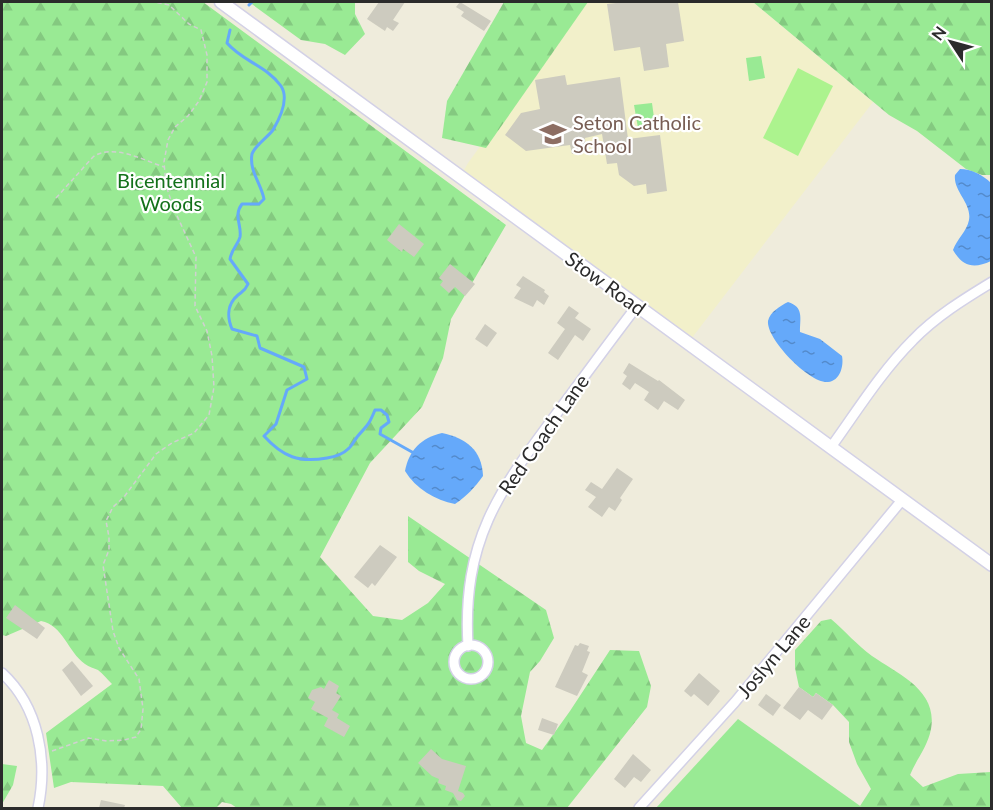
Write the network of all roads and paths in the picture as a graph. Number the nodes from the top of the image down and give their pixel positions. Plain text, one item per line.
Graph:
1 (154, 2) edge
2 (221, 2) edge
3 (164, 167) junction
4 (56, 198) dead end
5 (992, 282) edge
6 (637, 306) junction
7 (831, 447) junction
8 (902, 500) junction
9 (992, 564) edge
10 (468, 646) dead end
11 (2, 673) edge
12 (48, 753) dead end
13 (38, 808) edge
14 (639, 808) edge

1 - 3 path
2 - 6 street, Stow Road
3 - 4 path
3 - 12 path
5 - 7 street
6 - 7 street, Stow Road
6 - 10 street, Red Coach Lane
7 - 8 street, Stow Road
8 - 9 street, Stow Road
8 - 14 street, Joslyn Lane
11 - 13 street

